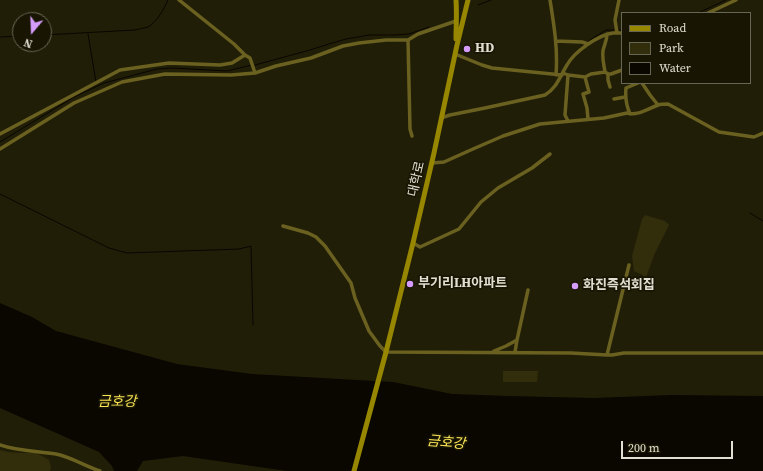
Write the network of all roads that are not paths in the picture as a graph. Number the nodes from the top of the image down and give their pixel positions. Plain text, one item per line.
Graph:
1 (179, 0) edge
2 (456, 0) edge
3 (550, 0) edge
4 (619, 0) edge
5 (736, 0) edge
6 (467, 1) edge
7 (710, 12) edge
8 (456, 21) junction
9 (617, 33) junction
10 (621, 33) edge
11 (607, 34) junction
12 (408, 40) junction
13 (556, 41) junction
14 (588, 44) junction
15 (456, 45) junction
16 (454, 54) junction
17 (245, 56) junction
18 (254, 68) junction
19 (621, 70) edge
20 (607, 73) junction
21 (556, 74) junction
22 (562, 74) junction
23 (568, 75) junction
24 (585, 77) junction
25 (636, 84) edge
26 (643, 84) edge
27 (610, 87) dead end
28 (625, 97) junction
29 (614, 99) dead end
30 (658, 105) junction
31 (630, 114) junction
32 (442, 118) junction
33 (588, 119) junction
34 (568, 121) junction
35 (763, 133) edge
36 (0, 134) edge
37 (412, 136) dead end
38 (0, 149) edge
39 (550, 154) dead end
40 (432, 163) junction
41 (283, 226) dead end
42 (413, 243) junction
43 (628, 265) dead end
44 (528, 290) dead end
45 (517, 340) junction
46 (386, 352) junction
47 (491, 352) junction
48 (515, 352) junction
49 (763, 353) edge
50 (607, 355) junction
51 (0, 445) edge
52 (100, 471) edge
53 (354, 471) edge

1 - 17 street
2 - 8 main road
3 - 13 street
4 - 9 street
5 - 7 street
6 - 15 main road, 대학로
8 - 12 street
8 - 15 main road
9 - 10 street
9 - 11 street
11 - 14 street
11 - 20 street
12 - 18 street
12 - 37 street
13 - 14 street
13 - 21 street
14 - 22 street
15 - 16 main road, 대학로
16 - 21 street
16 - 32 main road, 대학로
17 - 18 street
17 - 36 street
18 - 38 street
19 - 20 street
20 - 24 street
20 - 27 street
21 - 22 street
22 - 23 street
22 - 32 street
23 - 24 street
23 - 34 street
24 - 33 street
25 - 28 street
26 - 30 street
28 - 29 street
28 - 31 street
30 - 31 street
30 - 35 street
31 - 33 street
32 - 40 main road, 대학로
33 - 34 street
34 - 40 street
39 - 42 street
40 - 42 main road, 대학로
41 - 46 street
42 - 46 main road, 대학로
43 - 50 street
44 - 45 street
45 - 47 street
45 - 48 street
46 - 47 street
46 - 53 main road, 대학로
47 - 48 street
48 - 50 street
49 - 50 street
51 - 52 street

